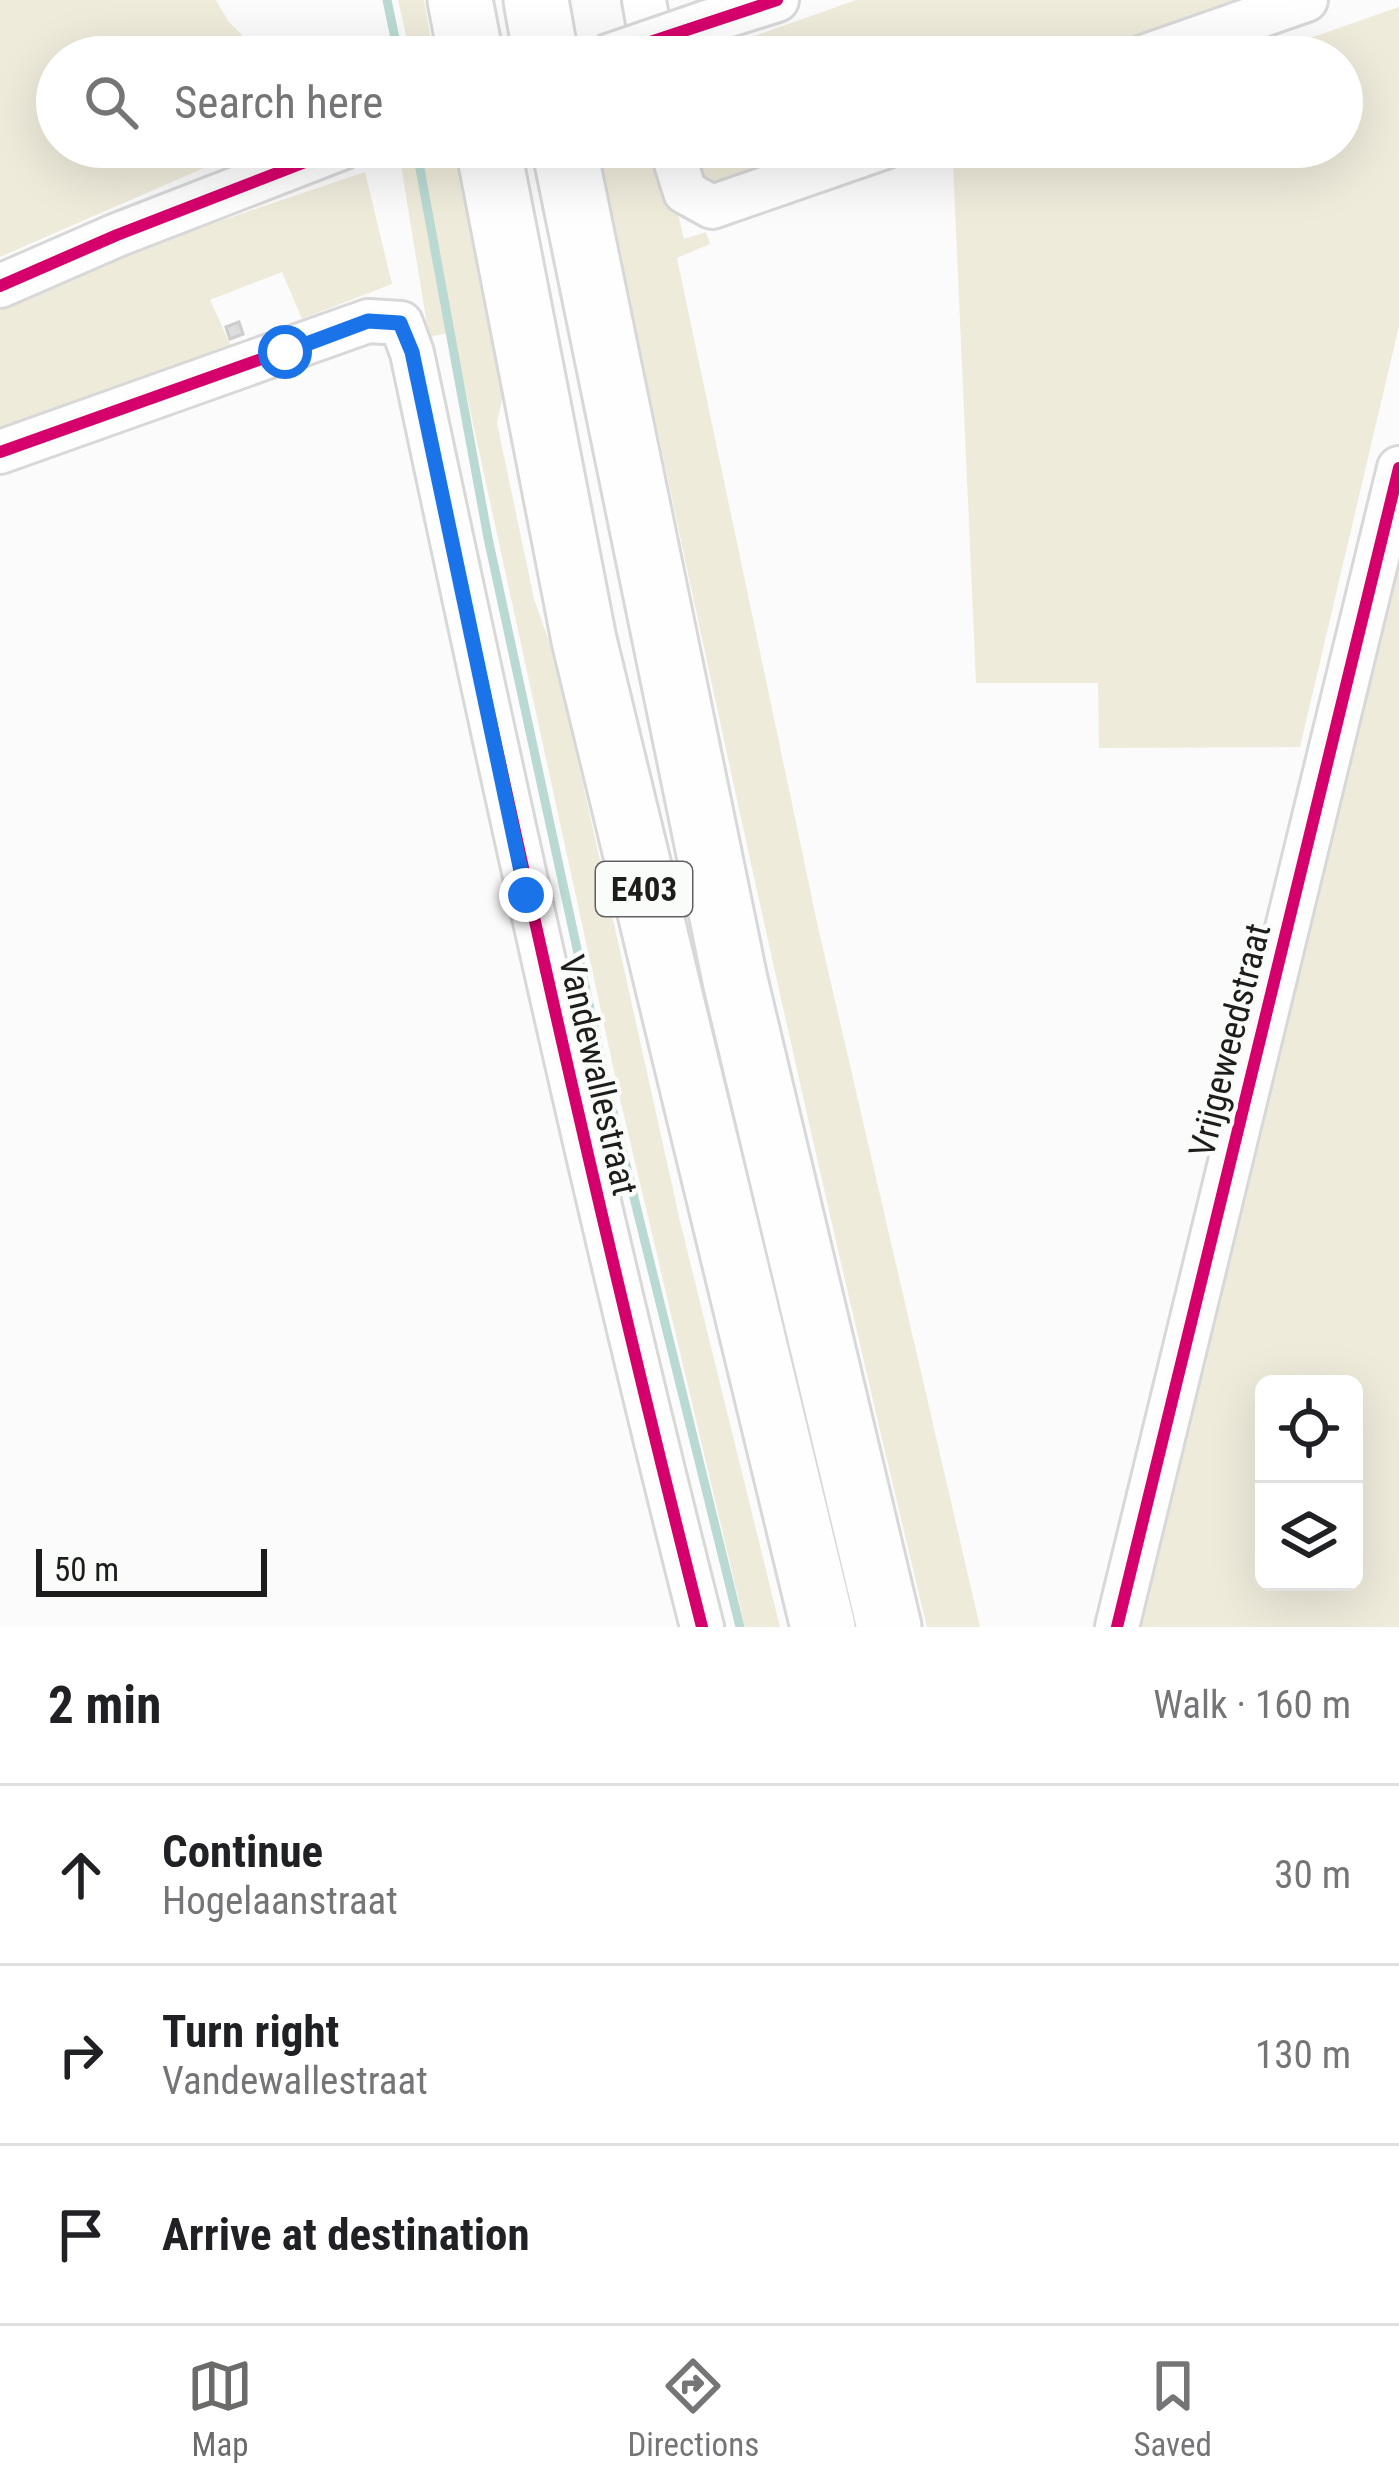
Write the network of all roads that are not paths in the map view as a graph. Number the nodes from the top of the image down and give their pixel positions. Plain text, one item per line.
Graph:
1 (460, 0) edge
2 (536, 0) edge
3 (644, 0) edge
4 (777, 0) edge
5 (1306, 0) edge
6 (467, 36) edge
7 (542, 36) edge
8 (650, 36) edge
9 (666, 36) edge
10 (1203, 36) edge
11 (288, 168) edge
12 (492, 168) edge
13 (568, 168) edge
14 (678, 168) edge
15 (824, 168) edge
16 (0, 286) edge
17 (0, 452) edge
18 (1399, 468) edge
19 (701, 1627) edge
20 (823, 1627) edge
21 (889, 1627) edge
22 (1117, 1627) edge

1 - 6 highway
2 - 7 highway
3 - 8 street
4 - 9 street, bridge
5 - 10 street
11 - 16 street
12 - 20 highway, E403
13 - 21 highway, E403
14 - 15 street
17 - 19 street, Vandewallestraat
18 - 22 street, Vrijgeweedstraat

